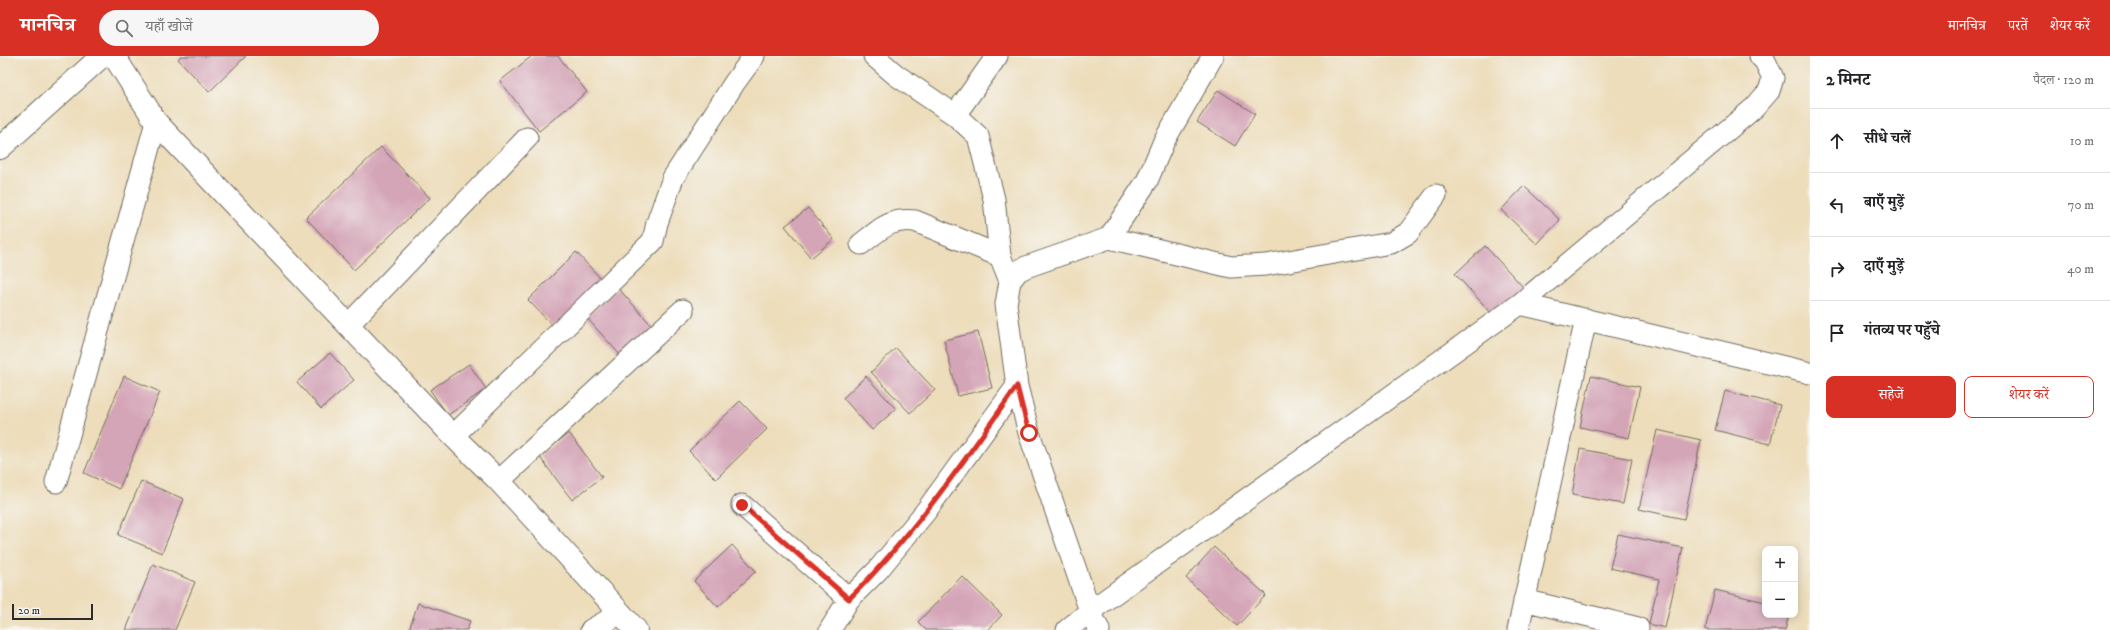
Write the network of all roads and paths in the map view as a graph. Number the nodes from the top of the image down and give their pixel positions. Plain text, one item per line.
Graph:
1 (102, 56) edge
2 (114, 56) edge
3 (754, 56) edge
4 (874, 56) edge
5 (997, 56) edge
6 (1213, 56) edge
7 (1760, 56) edge
8 (955, 115) junction
9 (156, 122) junction
10 (527, 138) dead end
11 (0, 148) edge
12 (1436, 195) dead end
13 (1109, 238) junction
14 (861, 244) dead end
15 (1000, 256) junction
16 (1010, 281) junction
17 (1520, 304) junction
18 (683, 310) dead end
19 (1586, 319) junction
20 (349, 324) junction
21 (1810, 373) edge
22 (1017, 386) junction
23 (453, 436) junction
24 (499, 481) junction
25 (56, 482) dead end
26 (742, 505) dead end
27 (849, 599) junction
28 (1524, 600) junction
29 (1090, 611) junction
30 (621, 613) junction
31 (1638, 628) dead end
32 (591, 630) edge
33 (636, 630) edge
34 (830, 630) edge
35 (1067, 630) edge
36 (1099, 630) edge
37 (1518, 630) edge

1 - 11 street
2 - 9 street
3 - 23 street
4 - 8 street
5 - 8 street
6 - 13 street
7 - 17 street
8 - 15 street
9 - 20 street
9 - 25 street
10 - 20 street
12 - 13 street
13 - 16 street
14 - 15 street
15 - 16 street
16 - 22 street
17 - 19 street
17 - 29 street
18 - 24 street
19 - 21 street
19 - 28 street
20 - 23 street
22 - 27 street
22 - 29 street
23 - 24 street
24 - 30 street
26 - 27 street
27 - 34 street
28 - 31 street
28 - 37 street
29 - 35 street
29 - 36 street
30 - 32 street
30 - 33 street

